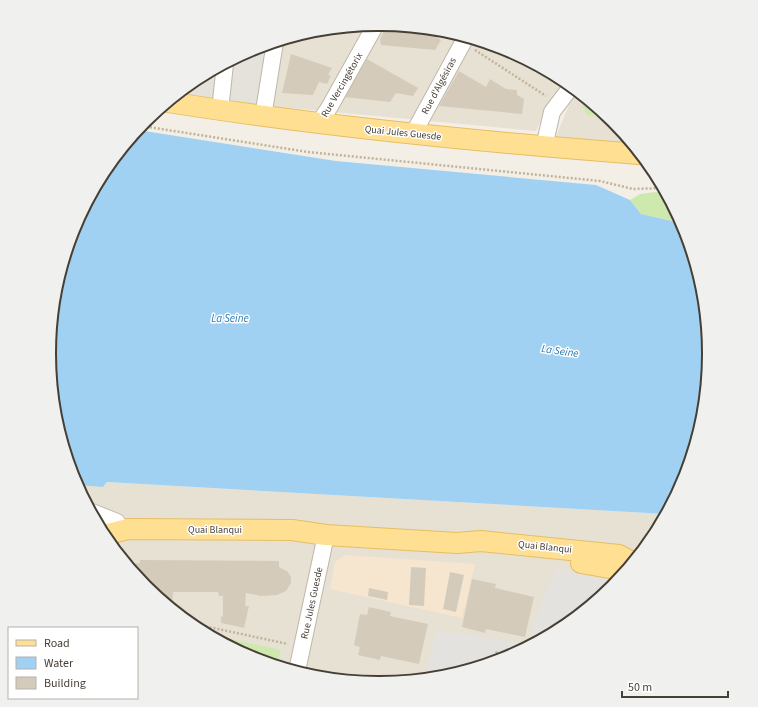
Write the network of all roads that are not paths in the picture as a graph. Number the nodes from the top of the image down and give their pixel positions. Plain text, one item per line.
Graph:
1 (372, 31) edge
2 (463, 42) edge
3 (274, 48) edge
4 (224, 71) edge
5 (567, 92) edge
6 (176, 103) edge
7 (220, 110) junction
8 (263, 117) junction
9 (318, 124) junction
10 (413, 134) junction
11 (544, 147) junction
12 (632, 153) edge
13 (111, 529) edge
14 (326, 535) junction
15 (118, 543) edge
16 (456, 543) junction
17 (627, 559) edge
18 (619, 568) edge
19 (298, 666) edge

1 - 9 street, Rue Vercingétorix
2 - 10 street, Rue d'Algésiras
3 - 8 street
4 - 7 street
5 - 11 street
6 - 7 main road, Quai Jules Guesde
7 - 8 main road, Quai Jules Guesde
8 - 9 main road, Quai Jules Guesde
9 - 10 main road, Quai Jules Guesde
10 - 11 main road, Quai Jules Guesde
11 - 12 main road, Quai Jules Guesde
13 - 14 main road, Quai Blanqui
14 - 15 main road, Quai Blanqui
14 - 16 main road, Quai Blanqui
14 - 19 street, Rue Jules Guesde
16 - 17 main road, Quai Blanqui
16 - 18 main road, Quai Blanqui

